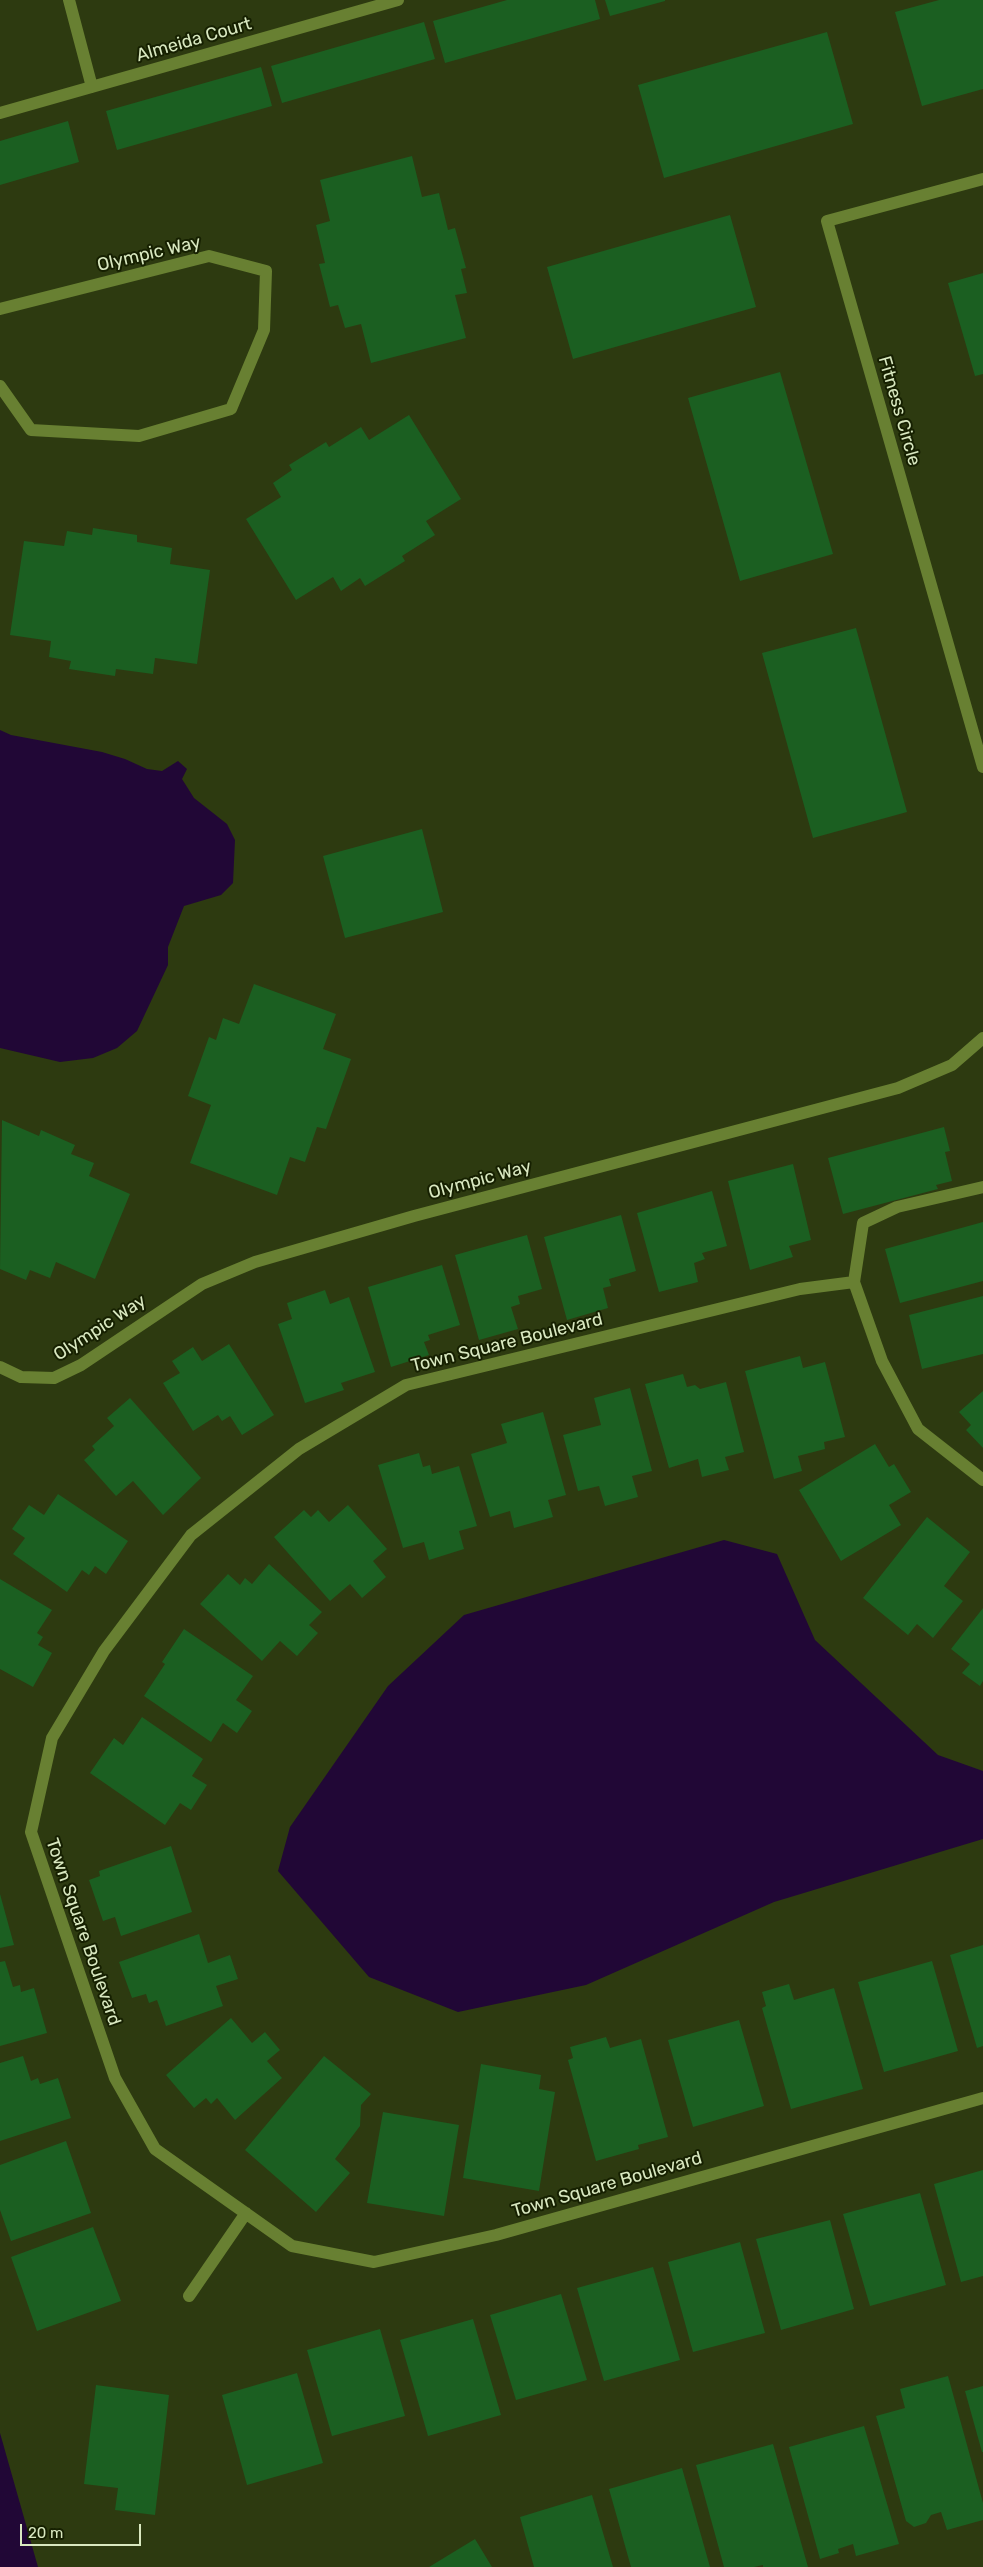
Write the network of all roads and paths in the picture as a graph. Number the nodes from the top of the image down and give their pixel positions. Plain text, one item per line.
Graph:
1 (69, 0) edge
2 (398, 0) edge
3 (92, 87) junction
4 (0, 113) edge
5 (983, 179) edge
6 (0, 309) edge
7 (0, 386) edge
8 (983, 767) edge
9 (983, 1038) edge
10 (983, 1187) edge
11 (854, 1282) junction
12 (0, 1367) edge
13 (983, 1480) edge
14 (983, 2098) edge
15 (246, 2213) junction
16 (189, 2296) dead end

1 - 3 street
2 - 3 street, Almeida Court
3 - 4 street, Almeida Court
5 - 8 street, Fitness Circle
6 - 7 street, Olympic Way
9 - 12 street, Olympic Way
10 - 11 street
11 - 13 street
11 - 15 street, Town Square Boulevard
14 - 15 street, Town Square Boulevard
15 - 16 street

